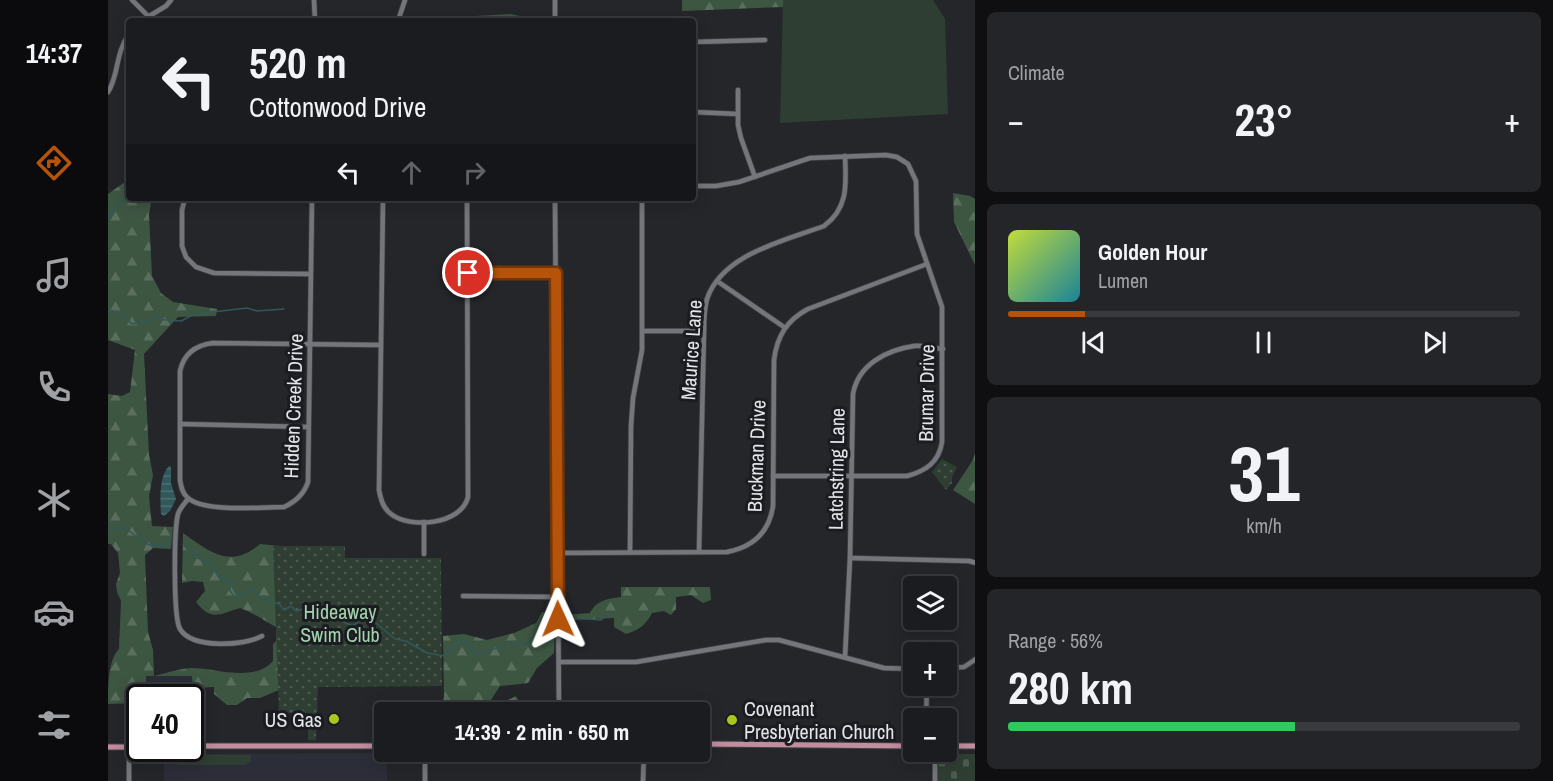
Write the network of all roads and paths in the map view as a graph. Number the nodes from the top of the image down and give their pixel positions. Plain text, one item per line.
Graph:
1 (132, 0) edge
2 (171, 0) edge
3 (314, 0) edge
4 (405, 0) edge
5 (555, 0) edge
6 (148, 16) junction
7 (145, 18) edge
8 (315, 18) edge
9 (399, 18) edge
10 (555, 18) edge
11 (126, 40) edge
12 (765, 40) dead end
13 (696, 42) edge
14 (738, 90) dead end
15 (108, 92) edge
16 (696, 112) edge
17 (738, 114) junction
18 (845, 156) junction
19 (755, 177) junction
20 (696, 186) edge
21 (184, 201) edge
22 (312, 201) edge
23 (382, 201) edge
24 (467, 201) edge
25 (555, 201) edge
26 (642, 201) edge
27 (927, 264) junction
28 (468, 273) junction
29 (556, 273) junction
30 (310, 274) junction
31 (717, 281) junction
32 (784, 327) junction
33 (642, 331) junction
34 (704, 332) junction
35 (310, 345) junction
36 (380, 345) junction
37 (943, 349) junction
38 (181, 424) junction
39 (308, 427) junction
40 (773, 476) junction
41 (850, 476) junction
42 (188, 499) junction
43 (424, 522) junction
44 (630, 552) junction
45 (699, 552) junction
46 (558, 553) junction
47 (424, 554) dead end
48 (850, 558) junction
49 (975, 563) edge
50 (463, 596) dead end
51 (558, 597) junction
52 (262, 636) dead end
53 (845, 657) junction
54 (975, 659) edge
55 (559, 662) junction
56 (957, 667) edge
57 (903, 669) edge
58 (559, 702) edge
59 (710, 744) edge
60 (374, 746) edge
61 (903, 746) edge
62 (957, 746) edge
63 (975, 746) edge
64 (108, 747) edge
65 (126, 747) edge
66 (204, 747) edge
67 (129, 762) edge
68 (425, 762) edge
69 (644, 762) edge
70 (935, 762) edge
71 (129, 781) edge
72 (425, 781) edge
73 (643, 781) edge
74 (934, 781) edge

1 - 6 street
2 - 6 street
3 - 8 street
4 - 9 street
5 - 10 street
6 - 7 street
11 - 15 street
12 - 13 street
14 - 17 street
16 - 17 street
17 - 19 street
18 - 19 street
18 - 27 street, Brumar Drive
18 - 31 street, Maurice Lane
19 - 20 street
21 - 30 street
22 - 30 street, Hidden Creek Drive
23 - 36 street
24 - 28 street
25 - 29 street
26 - 33 street
27 - 32 street
27 - 37 street, Brumar Drive
28 - 29 street
28 - 43 street
29 - 46 street
30 - 35 street, Hidden Creek Drive
31 - 32 street
31 - 34 street, Maurice Lane
32 - 40 street, Buckman Drive
33 - 34 street
33 - 44 street
34 - 45 street, Maurice Lane
35 - 36 street
35 - 38 street
35 - 39 street, Hidden Creek Drive
36 - 43 street
37 - 41 street, Latchstring Lane
37 - 41 street, Brumar Drive
38 - 39 street
38 - 42 street
39 - 42 street, Hidden Creek Drive
40 - 41 street, Brumar Drive
40 - 45 street, Buckman Drive
41 - 48 street, Latchstring Lane
42 - 52 street
43 - 47 street
44 - 45 street, Buckman Drive
44 - 46 street, Buckman Drive
46 - 51 street
48 - 49 street
48 - 53 street, Latchstring Lane
50 - 51 street
51 - 55 street
53 - 55 street
53 - 57 street
54 - 56 street
55 - 58 street
59 - 61 main road
60 - 66 main road
62 - 63 main road
64 - 65 main road
67 - 71 street
68 - 72 street
69 - 73 street
70 - 74 street

